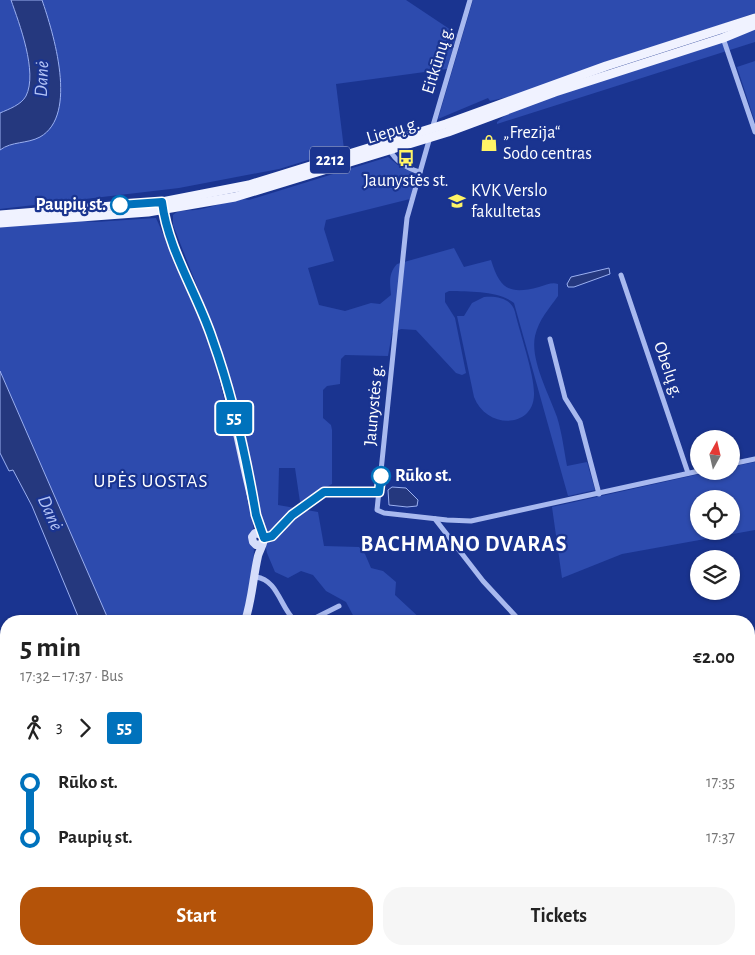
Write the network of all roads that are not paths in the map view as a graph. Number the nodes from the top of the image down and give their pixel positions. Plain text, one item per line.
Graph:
1 (470, 0) edge
2 (755, 18) edge
3 (755, 25) edge
4 (723, 38) junction
5 (755, 132) edge
6 (431, 133) junction
7 (390, 150) junction
8 (420, 172) junction
9 (163, 206) junction
10 (0, 215) edge
11 (0, 223) edge
12 (621, 275) dead end
13 (550, 339) dead end
14 (755, 459) edge
15 (740, 462) edge
16 (688, 473) joint
17 (379, 492) junction
18 (599, 494) junction
19 (435, 519) junction
20 (259, 539) junction
21 (256, 577) junction
22 (339, 606) dead end
23 (246, 615) edge
24 (290, 615) edge
25 (320, 615) edge
26 (514, 615) edge

1 - 6 street, Eitkūnų g.
2 - 6 main road, Liepų g. / 2212
3 - 4 main road, Liepų g. / 2212
4 - 5 street
4 - 6 main road, Liepų g. / 2212
6 - 7 main road, Liepų g. / 2212
6 - 8 street, Jaunystės g.
6 - 9 main road, Liepų g. / 2212
7 - 8 street
7 - 9 main road, Liepų g. / 2212
8 - 17 street, Jaunystės g.
9 - 10 main road, Liepų g. / 2212
9 - 11 main road, Liepų g. / 2212
9 - 20 main road
12 - 16 street, Obelų g.
13 - 18 street
14 - 15 street
16 - 18 street, Jaunystės g.
17 - 19 street, Jaunystės g.
17 - 20 street
18 - 19 street, Jaunystės g.
19 - 26 street
20 - 21 main road
21 - 23 main road
21 - 24 street
22 - 25 street

